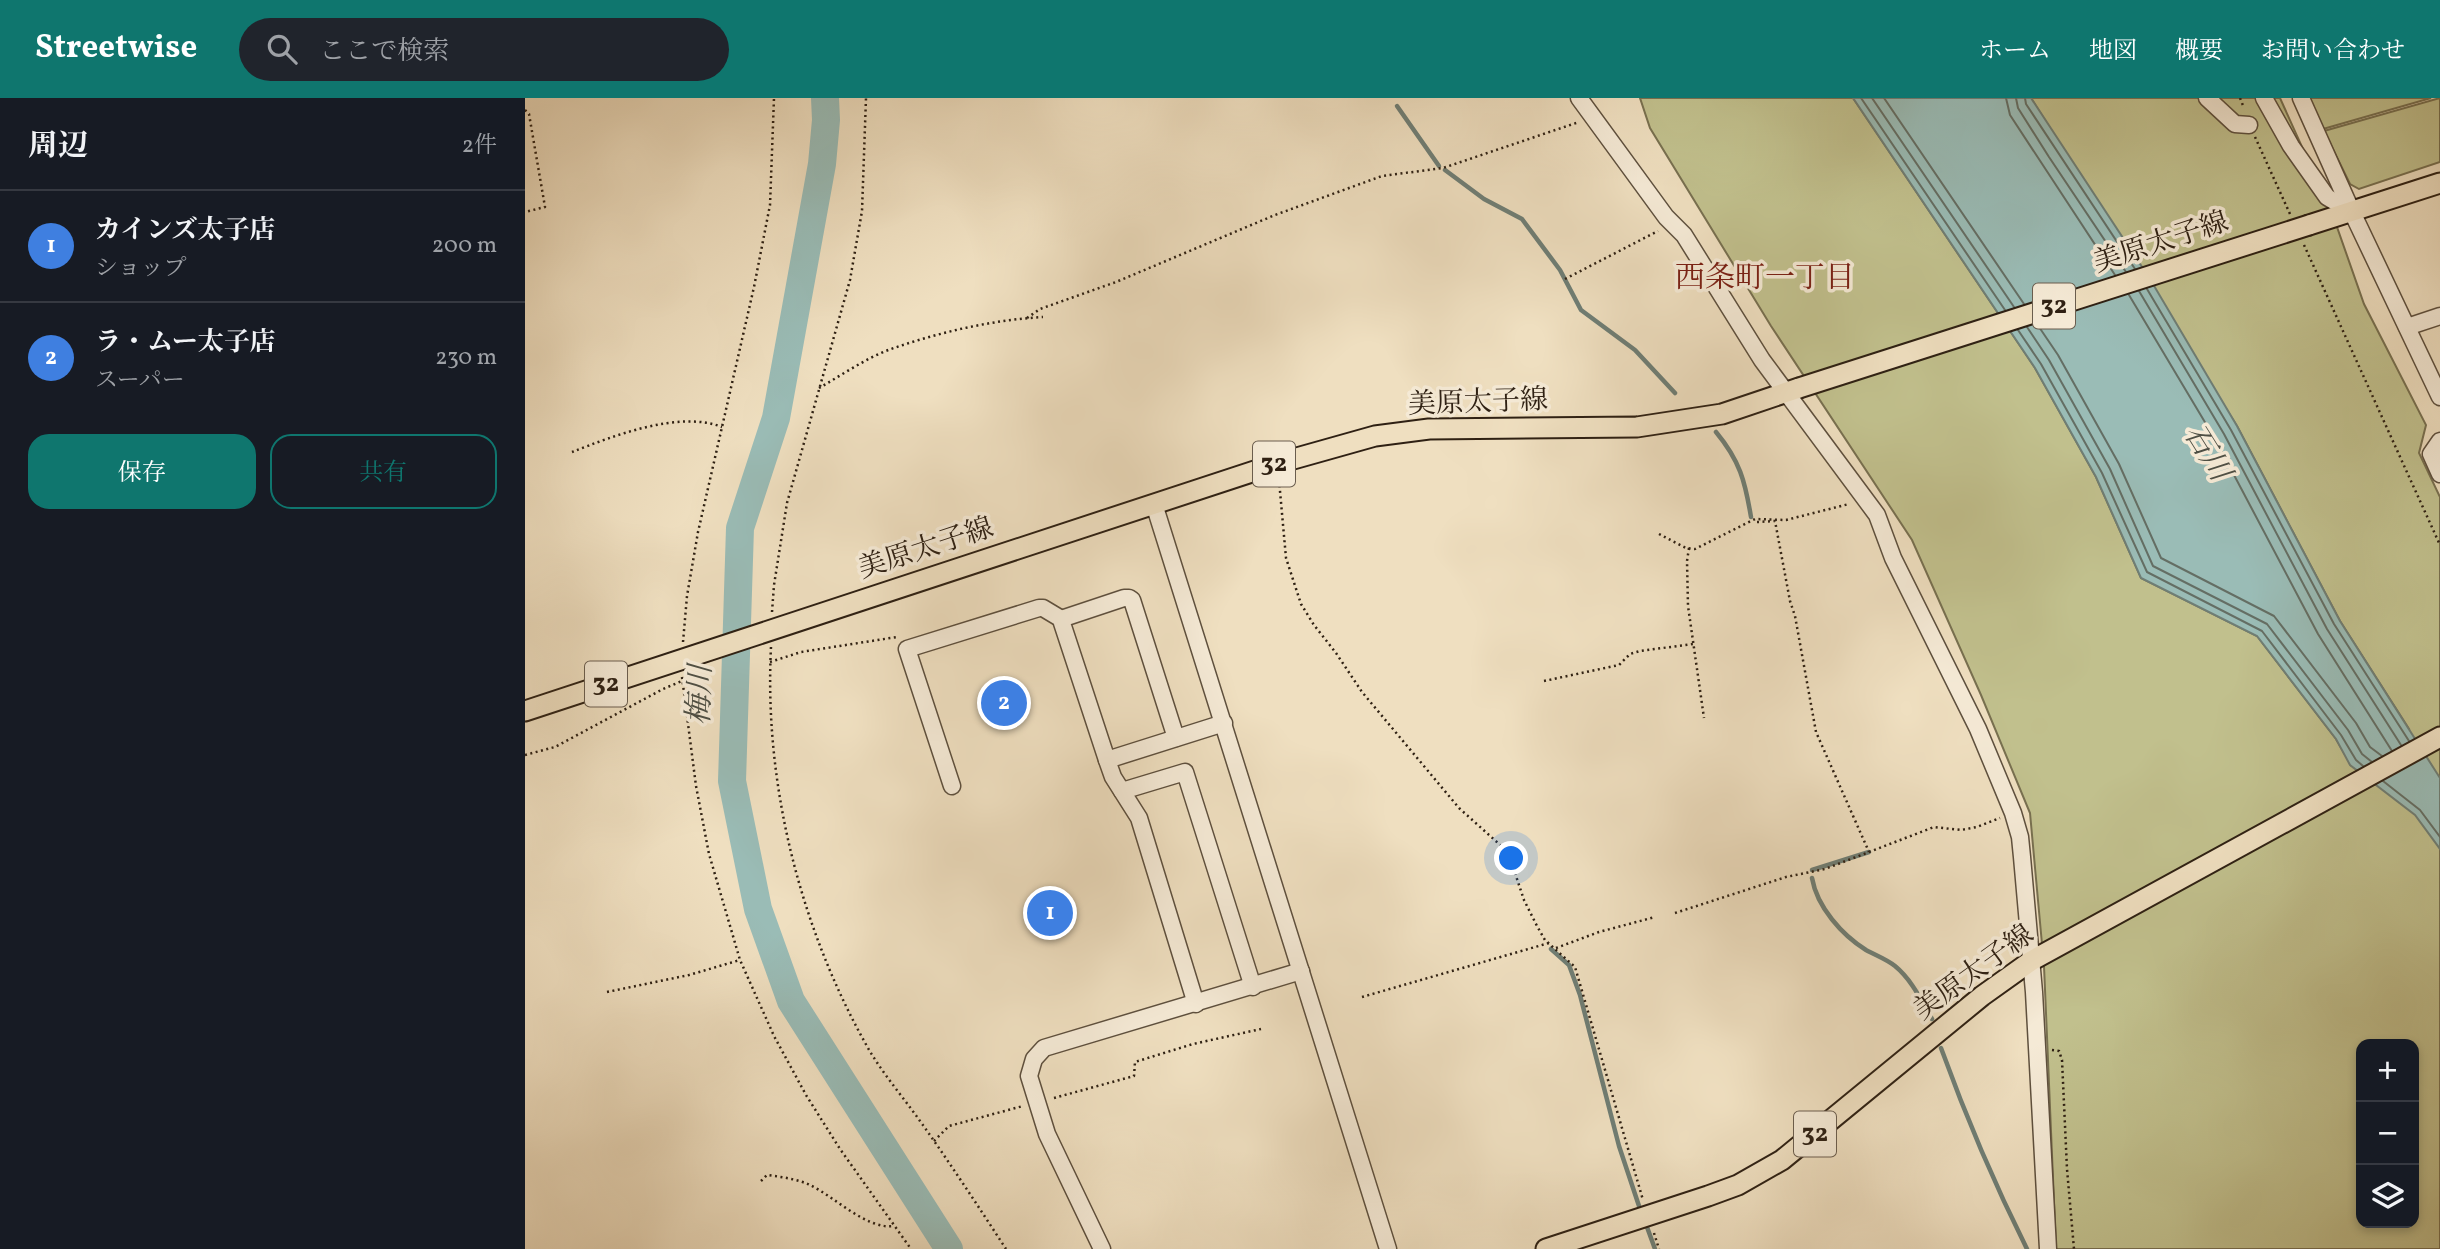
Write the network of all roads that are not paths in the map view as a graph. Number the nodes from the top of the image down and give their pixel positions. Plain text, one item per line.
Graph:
1 (1579, 98) edge
2 (2207, 98) edge
3 (2264, 98) edge
4 (2301, 98) edge
5 (2249, 125) road end
6 (2440, 183) edge
7 (2352, 212) junction
8 (2440, 316) edge
9 (2406, 327) junction
10 (1793, 390) junction
11 (2440, 397) edge
12 (2440, 441) edge
13 (2440, 474) edge
14 (1154, 504) junction
15 (1063, 620) junction
16 (525, 711) edge
17 (1224, 723) junction
18 (2440, 737) edge
19 (1176, 738) junction
20 (1107, 760) junction
21 (952, 786) dead end
22 (1122, 792) junction
23 (2039, 956) junction
24 (1301, 971) junction
25 (1253, 987) junction
26 (1196, 1004) junction
27 (1102, 1249) edge
28 (1388, 1249) edge
29 (1546, 1249) edge
30 (2048, 1249) edge

1 - 10 street
2 - 5 street
3 - 7 street
4 - 7 street
6 - 7 main road, 美原太子線 / 32
7 - 9 street
7 - 10 main road, 美原太子線 / 32, bridge
8 - 9 street
9 - 11 street
10 - 14 main road, 美原太子線 / 32
10 - 23 street
12 - 13 street
14 - 16 main road, 美原太子線 / 32
14 - 17 street
15 - 19 street
15 - 20 street
15 - 21 street
17 - 19 street
17 - 24 street
18 - 23 main road, 美原太子線 / 32
19 - 20 street
20 - 22 street
22 - 25 street
22 - 26 street
23 - 29 main road, 美原太子線 / 32
23 - 30 street
24 - 25 street
24 - 28 street
25 - 26 street
26 - 27 street

